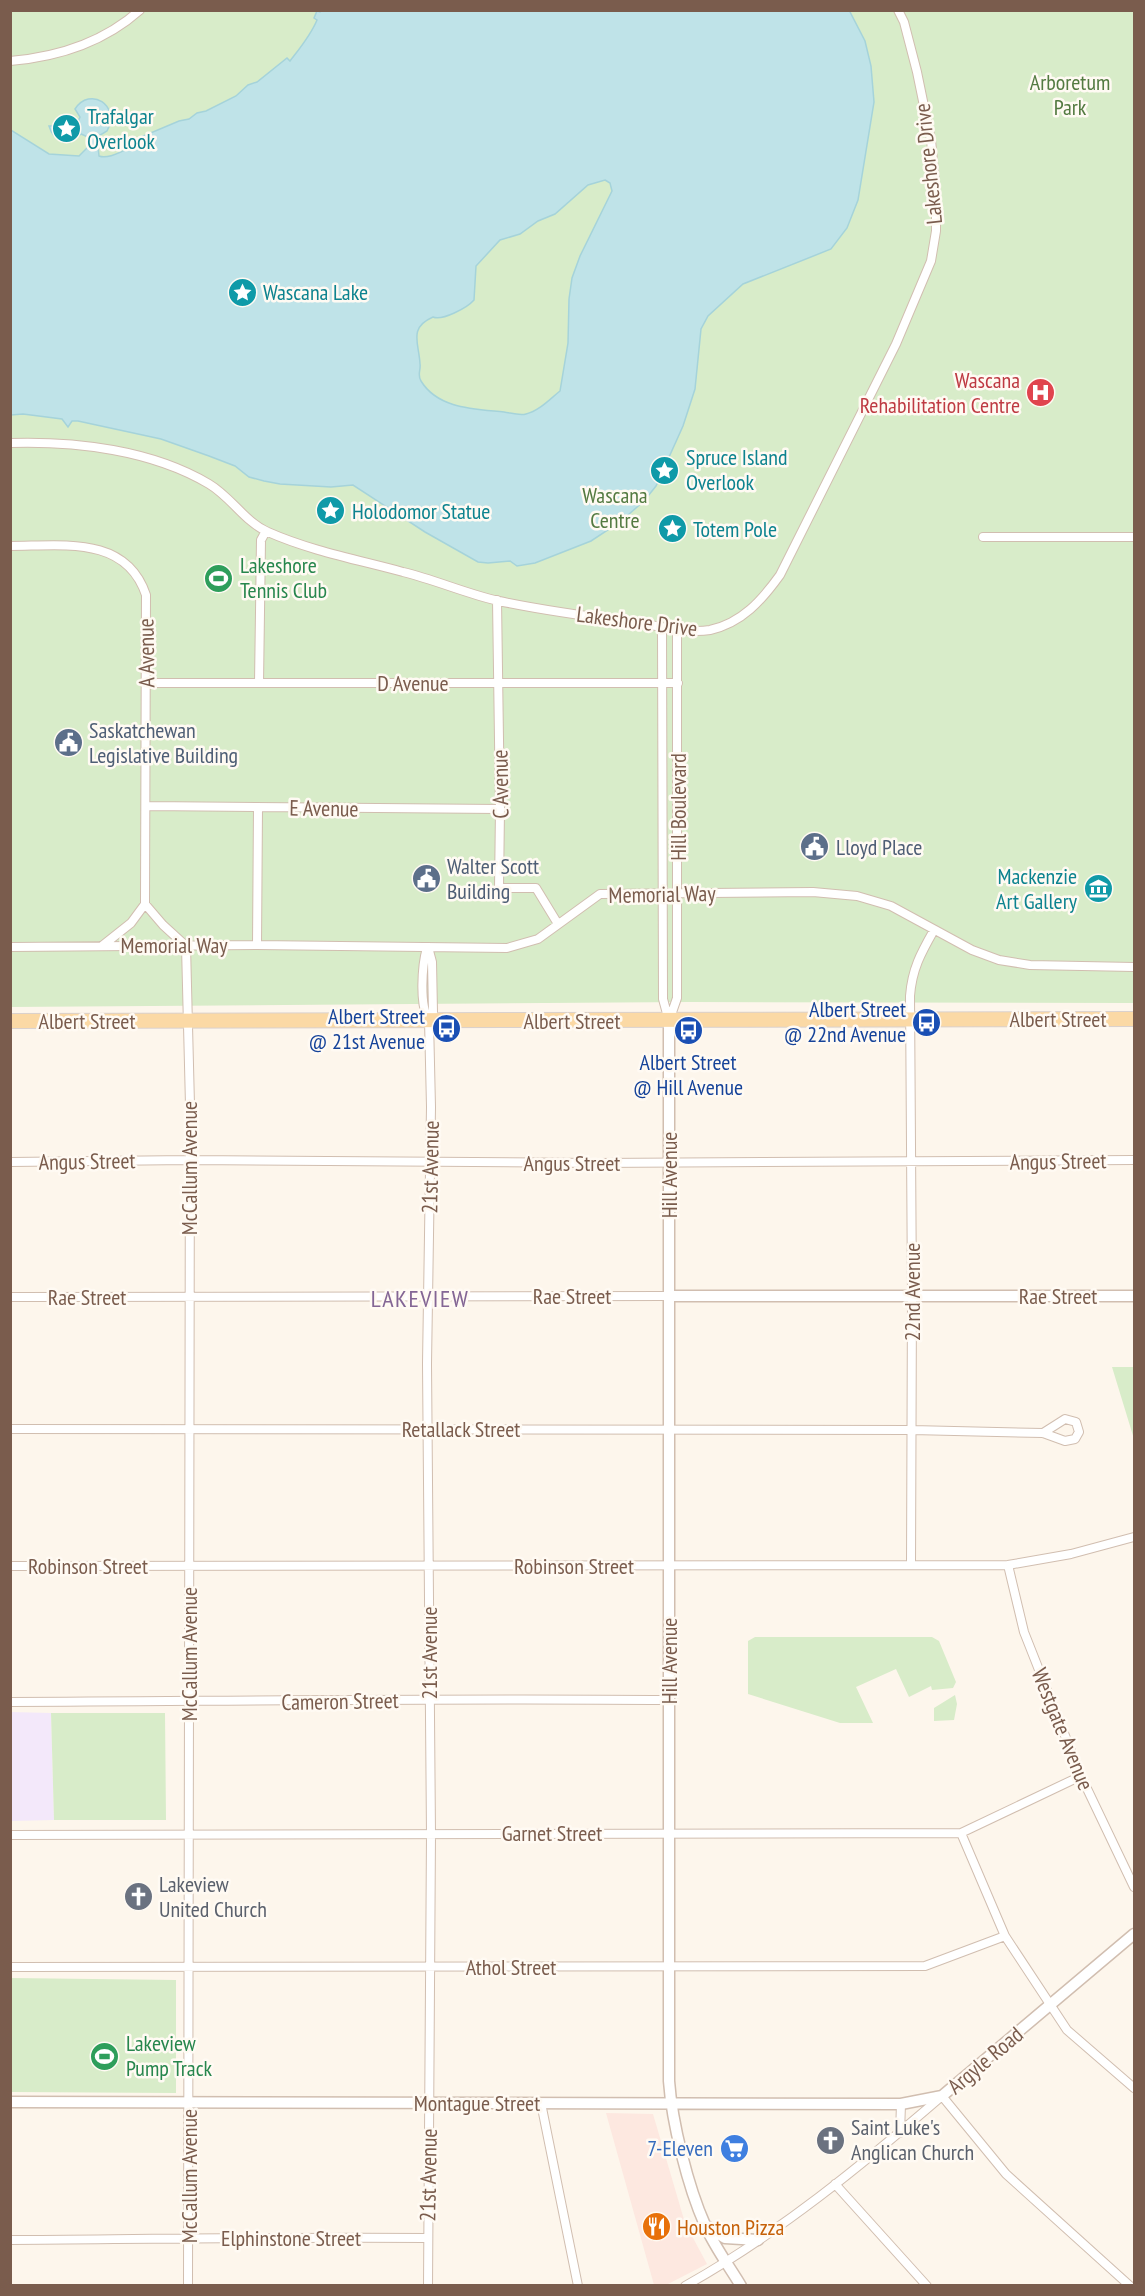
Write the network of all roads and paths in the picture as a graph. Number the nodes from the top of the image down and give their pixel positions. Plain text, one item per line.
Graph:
1 (141, 10) edge
2 (898, 10) edge
3 (10, 61) edge
4 (10, 443) edge
5 (266, 531) junction
6 (983, 537) dead end
7 (1134, 537) edge
8 (10, 546) edge
9 (497, 600) junction
10 (662, 627) junction
11 (678, 629) junction
12 (498, 682) junction
13 (147, 683) junction
14 (259, 683) junction
15 (662, 683) junction
16 (678, 683) junction
17 (147, 806) junction
18 (258, 807) junction
19 (500, 809) junction
20 (662, 893) junction
21 (678, 893) junction
22 (145, 904) junction
23 (558, 924) junction
24 (934, 930) junction
25 (257, 945) junction
26 (102, 946) junction
27 (186, 946) junction
28 (428, 946) junction
29 (10, 947) edge
30 (1134, 967) edge
31 (911, 1018) junction
32 (1134, 1019) edge
33 (429, 1020) junction
34 (10, 1021) edge
35 (669, 1021) junction
36 (186, 1022) junction
37 (189, 1160) junction
38 (1134, 1160) edge
39 (10, 1162) edge
40 (429, 1162) junction
41 (669, 1162) junction
42 (912, 1162) junction
43 (669, 1296) junction
44 (912, 1296) junction
45 (1134, 1296) edge
46 (10, 1297) edge
47 (189, 1297) junction
48 (427, 1297) junction
49 (10, 1429) edge
50 (189, 1429) junction
51 (428, 1429) junction
52 (669, 1430) junction
53 (912, 1430) junction
54 (1043, 1433) dead end
55 (1134, 1538) edge
56 (669, 1565) junction
57 (911, 1565) junction
58 (1008, 1565) junction
59 (10, 1566) edge
60 (189, 1566) junction
61 (429, 1566) junction
62 (430, 1699) junction
63 (669, 1700) junction
64 (189, 1701) junction
65 (10, 1702) edge
66 (1081, 1776) junction
67 (669, 1833) junction
68 (961, 1833) junction
69 (189, 1834) junction
70 (431, 1834) junction
71 (10, 1835) edge
72 (1134, 1887) edge
73 (1134, 1934) edge
74 (1005, 1936) junction
75 (10, 1967) edge
76 (189, 1967) junction
77 (430, 1967) junction
78 (669, 1967) junction
79 (1050, 2004) junction
80 (1134, 2088) edge
81 (942, 2096) junction
82 (10, 2102) edge
83 (189, 2102) junction
84 (429, 2103) junction
85 (541, 2103) junction
86 (670, 2103) junction
87 (901, 2104) junction
88 (900, 2133) junction
89 (835, 2184) junction
90 (705, 2225) junction
91 (427, 2238) junction
92 (189, 2239) junction
93 (10, 2240) edge
94 (758, 2240) junction
95 (726, 2263) junction
96 (188, 2286) edge
97 (428, 2286) edge
98 (578, 2286) edge
99 (685, 2286) edge
100 (741, 2286) edge
101 (927, 2286) edge
102 (1130, 2286) edge

1 - 3 street
2 - 11 street, Lakeshore Drive
4 - 5 street, Lakeshore Drive
5 - 9 street, Lakeshore Drive
5 - 14 street
6 - 7 street
8 - 13 street, A Avenue
9 - 10 street, Lakeshore Drive
9 - 12 street, C Avenue
10 - 11 street, Lakeshore Drive
10 - 15 street, Hill Boulevard
11 - 16 street, Hill Boulevard
12 - 14 street, D Avenue
12 - 15 street, D Avenue
12 - 19 street, C Avenue
13 - 14 street, D Avenue
13 - 17 street, A Avenue
15 - 16 street, D Avenue
15 - 20 street, Hill Boulevard
16 - 21 street, Hill Boulevard
17 - 18 street, E Avenue
17 - 22 street, A Avenue
18 - 19 street, E Avenue
18 - 25 street
19 - 23 street, C Avenue
20 - 21 street, Memorial Way
20 - 23 street, Memorial Way
20 - 35 street, Hill Boulevard
21 - 24 street, Memorial Way
21 - 35 street, Hill Boulevard
22 - 26 street
22 - 27 street
23 - 28 street, Memorial Way
24 - 30 street, Memorial Way
24 - 31 street, 22nd Avenue
25 - 27 street, Memorial Way
25 - 28 street, Memorial Way
26 - 27 street, Memorial Way
26 - 29 street, Memorial Way
27 - 36 street
28 - 33 street, 21st Avenue
31 - 32 main road, Albert Street
31 - 35 main road, Albert Street
31 - 42 street, 22nd Avenue
33 - 35 main road, Albert Street
33 - 36 main road, Albert Street
33 - 40 street, 21st Avenue
34 - 36 main road, Albert Street
35 - 41 street, Hill Avenue
36 - 37 street, McCallum Avenue
37 - 39 street, Angus Street
37 - 40 street, Angus Street
37 - 47 street, McCallum Avenue
38 - 42 street, Angus Street
40 - 41 street, Angus Street
40 - 48 street, 21st Avenue
41 - 42 street, Angus Street
41 - 43 street, Hill Avenue
42 - 44 street, 22nd Avenue
43 - 44 street, Rae Street
43 - 48 street, Rae Street
43 - 52 street, Hill Avenue
44 - 45 street, Rae Street
44 - 53 street, 22nd Avenue
46 - 47 street, Rae Street
47 - 48 street, Rae Street
47 - 50 street, McCallum Avenue
48 - 51 street, 21st Avenue
49 - 50 street, Retallack Street
50 - 51 street, Retallack Street
50 - 60 street, McCallum Avenue
51 - 52 street, Retallack Street
51 - 61 street, 21st Avenue
52 - 53 street, Retallack Street
52 - 56 street, Hill Avenue
53 - 54 street, Retallack Street
53 - 57 street, 22nd Avenue
55 - 58 street, Robinson Street
56 - 57 street, Robinson Street
56 - 61 street, Robinson Street
56 - 63 street, Hill Avenue
57 - 58 street, Robinson Street
58 - 66 street, Westgate Avenue
59 - 60 street, Robinson Street
60 - 61 street, Robinson Street
60 - 64 street, McCallum Avenue
61 - 62 street, 21st Avenue
62 - 63 street, Cameron Street
62 - 64 street, Cameron Street
62 - 70 street, 21st Avenue
63 - 67 street, Hill Avenue
64 - 65 street, Cameron Street
64 - 69 street, McCallum Avenue
66 - 68 street, Garnet Street
66 - 72 street, Westgate Avenue
67 - 68 street, Garnet Street
67 - 70 street, Garnet Street
67 - 78 street, Hill Avenue
68 - 74 street
69 - 70 street, Garnet Street
69 - 71 street, Garnet Street
69 - 76 street, McCallum Avenue
70 - 77 street, 21st Avenue
73 - 79 street, Argyle Road
74 - 78 street, Athol Street
74 - 79 street
75 - 76 street, Athol Street
76 - 77 street, Athol Street
76 - 83 street, McCallum Avenue
77 - 78 street, Athol Street
77 - 84 street, 21st Avenue
78 - 86 street, Hill Avenue
79 - 80 street
79 - 81 street, Argyle Road
81 - 87 street, Montague Street
81 - 88 street, Argyle Road
81 - 102 street
82 - 83 street, Montague Street
83 - 84 street, Montague Street
83 - 92 street, McCallum Avenue
84 - 85 street, Montague Street
84 - 91 street, 21st Avenue
85 - 86 street, Montague Street
85 - 98 street
86 - 87 street, Montague Street
86 - 90 street, Hill Avenue
87 - 88 street
88 - 89 street, Argyle Road
89 - 94 street, Argyle Road
89 - 101 street
90 - 94 street
90 - 95 street, Hill Avenue
91 - 92 street, Elphinstone Street
91 - 97 street, 21st Avenue
92 - 93 street, Elphinstone Street
92 - 96 street, McCallum Avenue
94 - 95 street, Argyle Road
95 - 99 street, Argyle Road
95 - 100 street, Hill Avenue

